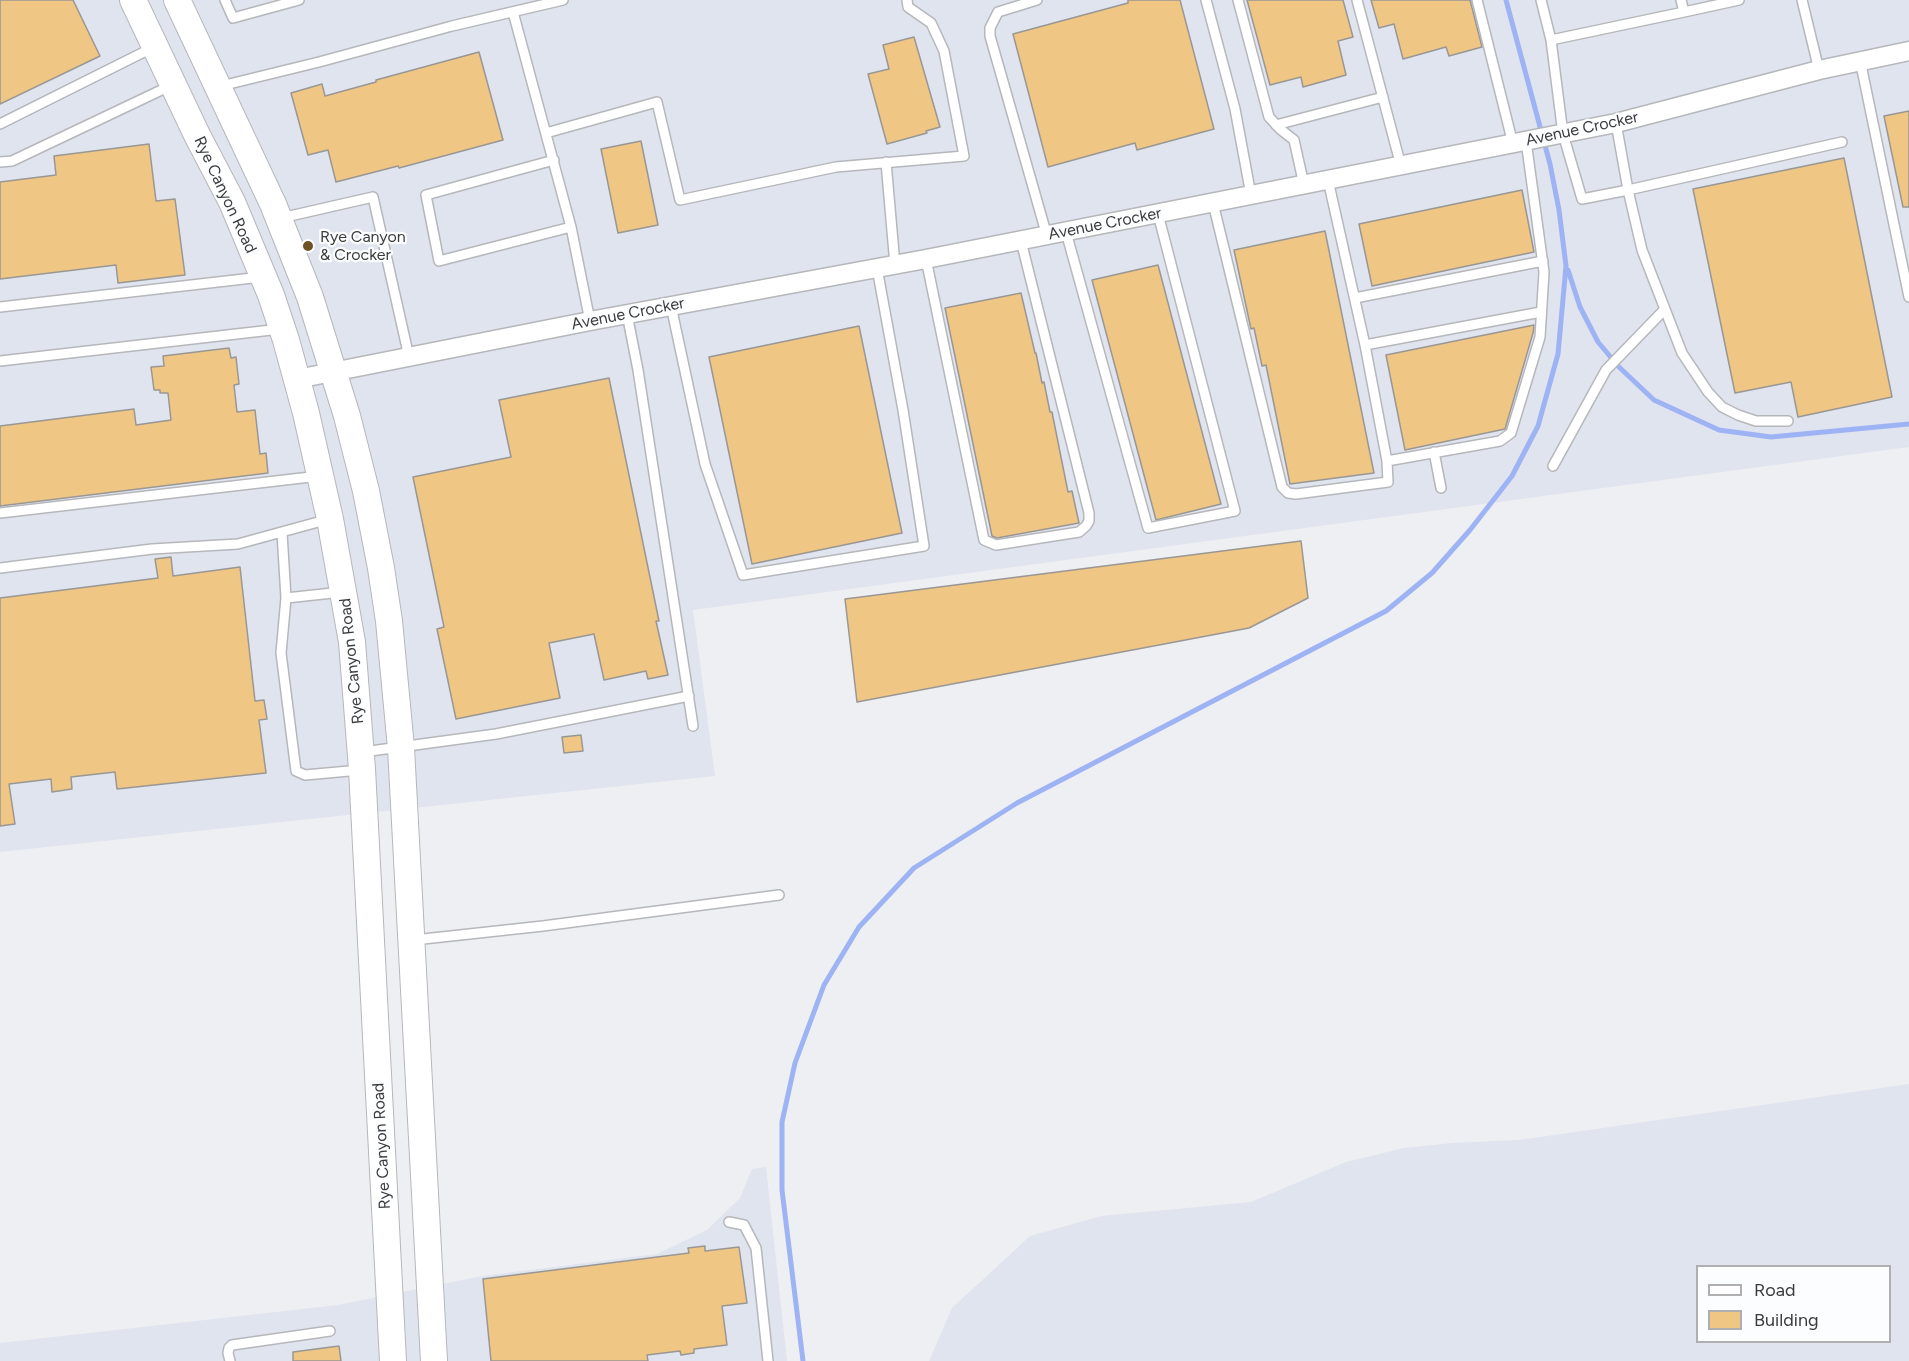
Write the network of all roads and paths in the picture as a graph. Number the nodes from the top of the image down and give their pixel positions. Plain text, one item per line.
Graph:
1 (134, 0) edge
2 (177, 0) edge
3 (225, 0) edge
4 (298, 0) edge
5 (563, 0) edge
6 (907, 0) edge
7 (1037, 0) edge
8 (1206, 0) edge
9 (1238, 0) edge
10 (1357, 0) edge
11 (1477, 0) edge
12 (1541, 0) edge
13 (1681, 0) edge
14 (1739, 0) edge
15 (1802, 0) edge
16 (513, 12) junction
17 (1684, 12) junction
18 (1551, 40) junction
19 (156, 46) junction
20 (1909, 51) edge
21 (1860, 60) junction
22 (1819, 70) junction
23 (174, 85) junction
24 (219, 87) junction
25 (1383, 97) junction
26 (1616, 123) junction
27 (0, 124) edge
28 (1276, 125) junction
29 (546, 133) junction
30 (1563, 134) junction
31 (1519, 142) junction
32 (1842, 142) dead end
33 (554, 160) junction
34 (0, 162) edge
35 (886, 162) junction
36 (1401, 166) junction
37 (1328, 180) junction
38 (1304, 184) junction
39 (1628, 190) junction
40 (1251, 195) junction
41 (1213, 203) junction
42 (1158, 214) junction
43 (279, 219) junction
44 (572, 226) junction
45 (1066, 232) junction
46 (1047, 236) junction
47 (1021, 241) junction
48 (926, 259) junction
49 (1543, 261) junction
50 (886, 267) junction
51 (263, 276) junction
52 (1909, 297) edge
53 (1355, 298) junction
54 (671, 306) junction
55 (0, 307) edge
56 (1665, 309) junction
57 (1541, 312) junction
58 (627, 314) junction
59 (590, 321) junction
60 (282, 329) junction
61 (1365, 345) junction
62 (410, 357) junction
63 (0, 361) edge
64 (334, 372) junction
65 (297, 379) junction
66 (1788, 421) dead end
67 (1434, 452) junction
68 (1386, 461) junction
69 (1553, 466) dead end
70 (321, 476) junction
71 (1441, 488) dead end
72 (0, 513) edge
73 (330, 519) junction
74 (282, 533) junction
75 (0, 568) edge
76 (344, 592) junction
77 (286, 598) junction
78 (689, 696) junction
79 (693, 726) dead end
80 (401, 748) junction
81 (362, 761) junction
82 (779, 895) dead end
83 (412, 940) junction
84 (729, 1222) dead end
85 (330, 1331) dead end
86 (230, 1361) edge
87 (393, 1361) edge
88 (434, 1361) edge
89 (768, 1361) edge

1 - 19 main road, Rye Canyon Road
2 - 24 main road
3 - 4 lane
5 - 16 lane
6 - 35 lane
7 - 46 lane
8 - 40 lane
9 - 28 lane
10 - 25 lane
11 - 31 lane
12 - 18 lane
13 - 17 lane
14 - 17 lane
15 - 22 lane
16 - 24 lane
16 - 29 lane
17 - 18 lane
18 - 30 lane
19 - 23 main road, Rye Canyon Road
19 - 27 lane
20 - 21 street, Avenue Crocker
21 - 22 street, Avenue Crocker
21 - 52 lane
22 - 26 street, Avenue Crocker
23 - 34 lane
23 - 51 main road, Rye Canyon Road
24 - 43 main road
25 - 28 lane
25 - 36 lane
26 - 30 street, Avenue Crocker
26 - 39 lane
28 - 38 lane
29 - 33 lane
29 - 35 lane
30 - 31 street, Avenue Crocker
30 - 39 lane
31 - 36 street, Avenue Crocker
31 - 49 lane
32 - 39 lane
33 - 44 lane
33 - 44 lane
35 - 50 lane
36 - 37 street, Avenue Crocker
37 - 38 street, Avenue Crocker
37 - 53 lane
38 - 40 street, Avenue Crocker
39 - 56 lane
40 - 41 street, Avenue Crocker
41 - 42 street, Avenue Crocker
41 - 68 lane
42 - 45 street, Avenue Crocker
42 - 45 lane
43 - 62 lane
43 - 64 main road
44 - 59 lane
45 - 46 street, Avenue Crocker
46 - 47 street, Avenue Crocker
47 - 48 street, Avenue Crocker
47 - 48 lane
48 - 50 street, Avenue Crocker
49 - 53 lane
49 - 57 lane
50 - 54 street, Avenue Crocker
50 - 54 lane
51 - 55 lane
51 - 60 main road, Rye Canyon Road
53 - 61 lane
54 - 58 street, Avenue Crocker
56 - 66 lane
56 - 69 lane
57 - 61 lane
57 - 67 lane
58 - 59 street, Avenue Crocker
58 - 78 lane
59 - 62 street, Avenue Crocker
60 - 63 lane
60 - 65 main road, Rye Canyon Road
61 - 68 lane
62 - 64 street, Avenue Crocker
64 - 65 street, Avenue Crocker
64 - 80 main road
65 - 70 main road, Rye Canyon Road
67 - 68 lane
67 - 71 lane
70 - 72 lane
70 - 73 main road, Rye Canyon Road
73 - 74 lane
73 - 76 main road, Rye Canyon Road
74 - 75 lane
74 - 77 lane
76 - 77 lane
76 - 81 main road, Rye Canyon Road
77 - 81 lane
78 - 79 lane
78 - 80 lane
80 - 81 lane
80 - 83 main road
81 - 87 main road, Rye Canyon Road
82 - 83 lane
83 - 88 main road
84 - 89 lane
85 - 86 lane

